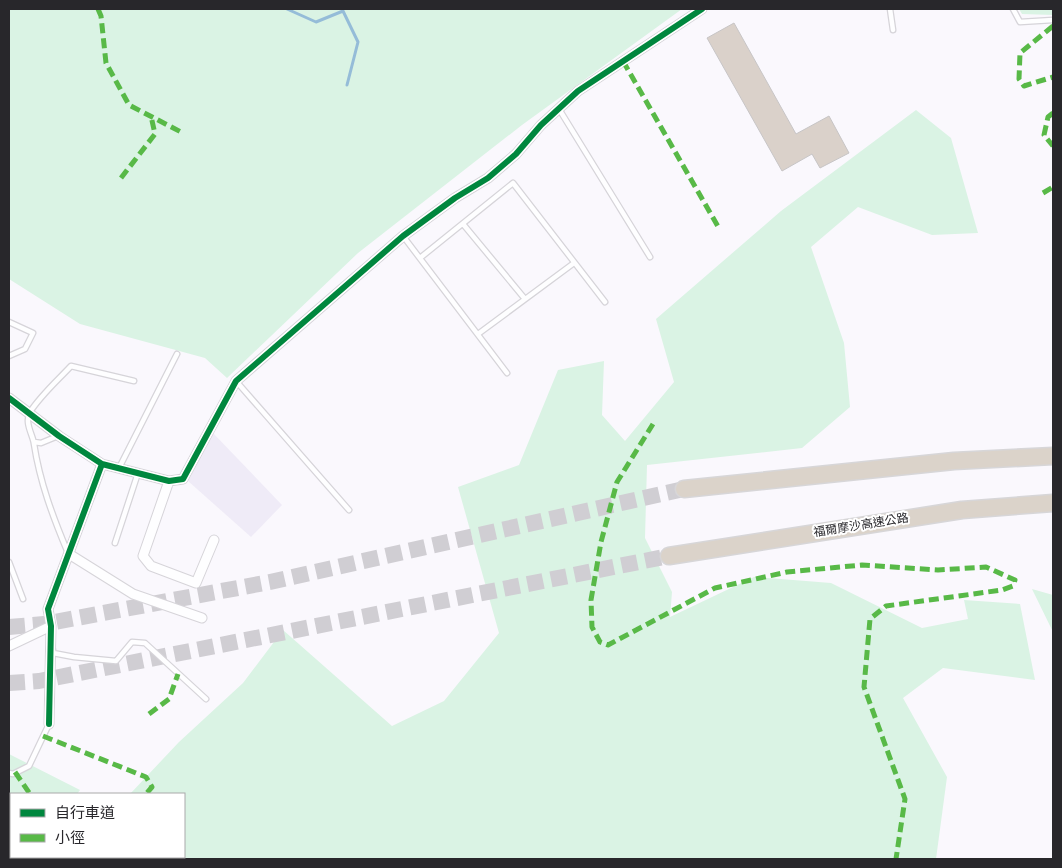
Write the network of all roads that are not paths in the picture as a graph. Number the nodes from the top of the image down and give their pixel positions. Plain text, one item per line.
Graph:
1 (702, 9) edge
2 (890, 9) edge
3 (1013, 9) edge
4 (1053, 20) edge
5 (893, 30) dead end
6 (558, 109) junction
7 (463, 224) junction
8 (403, 236) junction
9 (650, 257) dead end
10 (420, 258) junction
11 (574, 263) junction
12 (526, 299) junction
13 (605, 302) dead end
14 (9, 322) edge
15 (478, 334) junction
16 (177, 354) dead end
17 (9, 356) edge
18 (507, 373) dead end
19 (134, 381) dead end
20 (236, 381) junction
21 (9, 398) edge
22 (29, 413) junction
23 (59, 436) junction
24 (34, 442) junction
25 (1053, 456) edge
26 (102, 464) junction
27 (119, 468) junction
28 (138, 473) junction
29 (169, 481) junction
30 (684, 489) tunnel mouth
31 (1053, 503) edge
32 (349, 510) dead end
33 (214, 540) dead end
34 (114, 543) dead end
35 (69, 554) junction
36 (669, 556) tunnel mouth
37 (9, 562) edge
38 (23, 599) dead end
39 (202, 618) dead end
40 (50, 626) junction
41 (9, 646) edge
42 (206, 700) dead end
43 (49, 724) joint
44 (9, 772) edge

1 - 6 street
2 - 5 lane
3 - 4 lane
6 - 8 street
6 - 9 lane
7 - 10 lane
7 - 11 lane
7 - 12 lane
8 - 10 lane
8 - 20 street
10 - 15 lane
11 - 12 lane
11 - 13 lane
12 - 15 lane
14 - 17 lane
15 - 18 lane
16 - 27 lane
19 - 22 lane
20 - 29 street
20 - 32 lane
21 - 22 street
22 - 23 street
22 - 24 lane
23 - 24 lane
23 - 26 street
24 - 35 lane
25 - 30 highway
26 - 27 street
26 - 35 street
27 - 28 street
28 - 29 street
28 - 34 lane
29 - 33 street
31 - 36 highway, 福爾摩沙高速公路
35 - 39 street
35 - 40 street
37 - 38 lane
40 - 41 street
40 - 42 lane
40 - 43 street
43 - 44 lane

